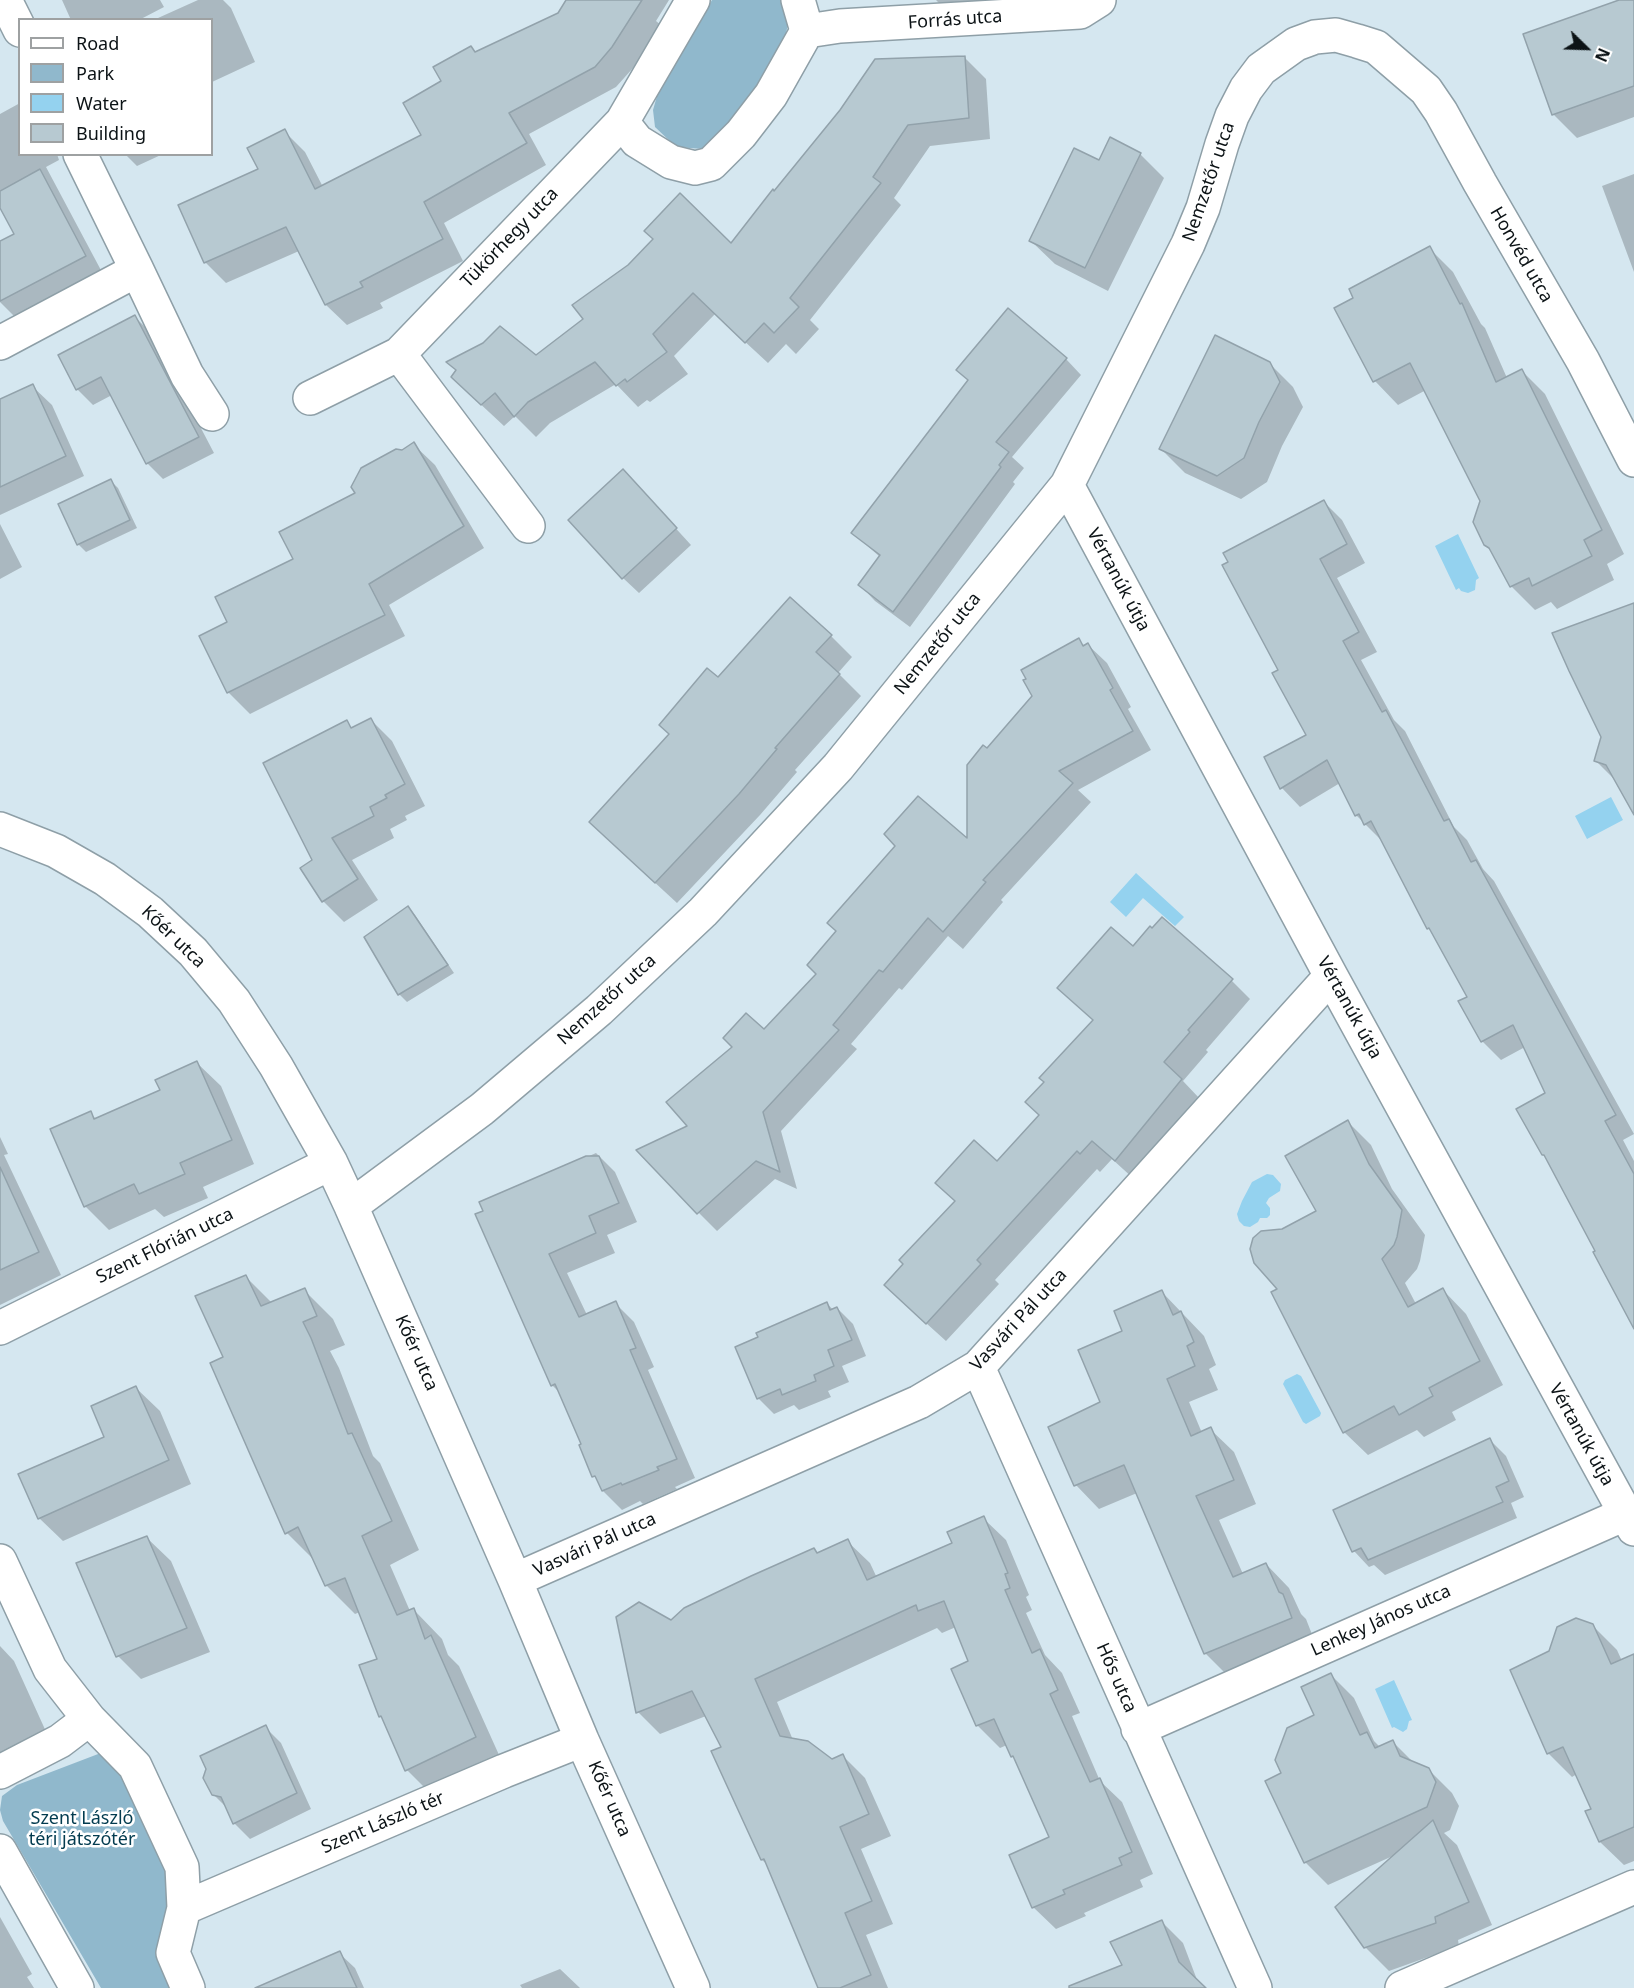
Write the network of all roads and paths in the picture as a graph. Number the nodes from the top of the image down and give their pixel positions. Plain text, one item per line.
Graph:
1 (4, 0) edge
2 (693, 0) edge
3 (798, 0) edge
4 (1099, 0) edge
5 (18, 26) edge
6 (807, 31) junction
7 (1394, 62) joint
8 (622, 122) junction
9 (81, 156) edge
10 (137, 270) junction
11 (0, 343) edge
12 (399, 354) junction
13 (310, 398) dead end
14 (212, 414) dead end
15 (1634, 460) edge
16 (1067, 485) junction
17 (528, 526) dead end
18 (0, 829) edge
19 (1331, 976) junction
20 (331, 1163) junction
21 (351, 1206) junction
22 (0, 1328) edge
23 (978, 1367) junction
24 (1629, 1522) edge
25 (0, 1561) edge
26 (515, 1580) junction
27 (89, 1719) junction
28 (1138, 1728) junction
29 (582, 1740) junction
30 (0, 1772) edge
31 (0, 1851) edge
32 (1634, 1887) edge
33 (184, 1908) junction
34 (77, 1988) edge
35 (188, 1988) edge
36 (693, 1988) edge
37 (1255, 1988) edge
38 (1402, 1988) edge

1 - 5 street
2 - 8 street, Tükörhegy utca
3 - 6 street
4 - 6 street, Forrás utca
6 - 8 street
7 - 15 street, Honvéd utca
7 - 16 street, Nemzetőr utca
8 - 12 street, Tükörhegy utca
9 - 10 street
10 - 11 street
10 - 14 street
12 - 13 street, Tükörhegy utca
12 - 17 street
16 - 19 street, Vértanúk útja
16 - 21 street, Nemzetőr utca
18 - 20 street, Kőér utca
19 - 23 street, Vasvári Pál utca
19 - 24 street, Vértanúk útja
20 - 21 street, Kőér utca
20 - 22 street, Szent Flórián utca
21 - 26 street, Kőér utca
23 - 26 street, Vasvári Pál utca
23 - 28 street, Hős utca
24 - 28 street, Lenkey János utca
25 - 27 street
26 - 29 street, Kőér utca
27 - 30 street
27 - 33 street
28 - 37 street, Hős utca
29 - 33 street, Szent László tér
29 - 36 street, Kőér utca
31 - 34 street
32 - 38 street
33 - 35 street

